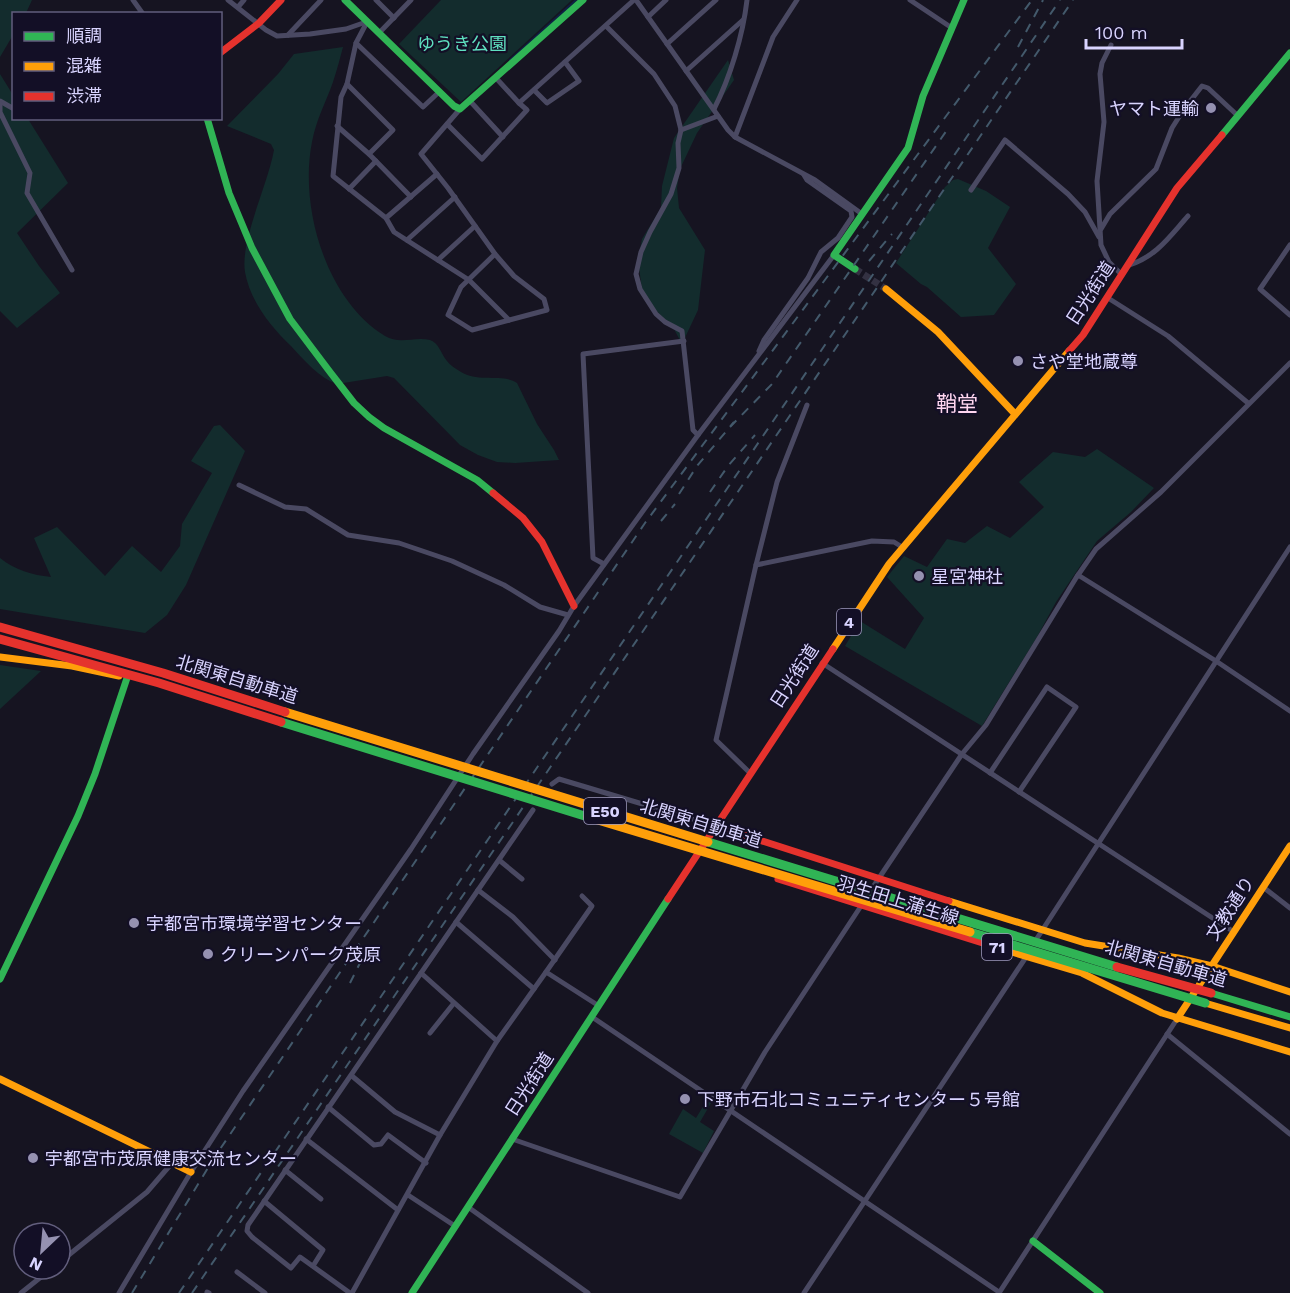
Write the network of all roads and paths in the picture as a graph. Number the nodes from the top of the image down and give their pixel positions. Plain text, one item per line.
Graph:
1 (228, 0) edge
2 (244, 0) edge
3 (281, 0) edge
4 (321, 0) edge
5 (345, 0) edge
6 (376, 0) edge
7 (411, 0) edge
8 (583, 0) edge
9 (635, 0) edge
10 (666, 0) edge
11 (716, 0) edge
12 (747, 0) edge
13 (797, 0) edge
14 (910, 0) edge
15 (964, 0) edge
16 (238, 7) junction
17 (648, 17) junction
18 (394, 18) junction
19 (744, 19) junction
20 (367, 22) junction
21 (259, 23) junction
22 (606, 26) junction
23 (952, 28) junction
24 (379, 33) junction
25 (288, 35) junction
26 (356, 43) junction
27 (667, 44) junction
28 (1112, 45) dead end
29 (222, 51) edge
30 (1290, 53) edge
31 (566, 62) junction
32 (686, 71) junction
33 (496, 78) junction
34 (347, 84) junction
35 (534, 90) junction
36 (439, 92) junction
37 (470, 102) junction
38 (0, 103) edge
39 (519, 103) junction
40 (460, 109) junction
41 (714, 109) junction
42 (1237, 115) junction
43 (718, 116) junction
44 (208, 120) edge
45 (447, 124) junction
46 (337, 126) junction
47 (681, 130) junction
48 (503, 136) junction
49 (735, 137) junction
50 (369, 154) junction
51 (376, 161) junction
52 (802, 173) junction
53 (437, 174) junction
54 (349, 189) junction
55 (971, 190) dead end
56 (411, 196) junction
57 (455, 197) junction
58 (862, 214) junction
59 (1188, 216) dead end
60 (386, 218) junction
61 (475, 226) junction
62 (1100, 235) junction
63 (407, 240) junction
64 (1290, 245) edge
65 (495, 254) junction
66 (834, 255) junction
67 (438, 260) junction
68 (1128, 266) junction
69 (855, 269) tunnel mouth
70 (72, 270) dead end
71 (1122, 275) junction
72 (469, 279) junction
73 (886, 289) tunnel mouth
74 (1108, 298) junction
75 (1290, 315) edge
76 (509, 320) junction
77 (684, 341) junction
78 (756, 358) junction
79 (1290, 363) edge
80 (1248, 404) junction
81 (807, 405) dead end
82 (1015, 414) junction
83 (698, 435) junction
84 (239, 485) dead end
85 (902, 547) junction
86 (1290, 547) edge
87 (603, 564) junction
88 (756, 565) junction
89 (1078, 575) junction
90 (571, 610) junction
91 (0, 627) edge
92 (0, 639) edge
93 (0, 657) edge
94 (1216, 661) junction
95 (822, 663) junction
96 (127, 678) junction
97 (1290, 711) edge
98 (962, 754) junction
99 (750, 773) junction
100 (990, 773) junction
101 (456, 781) junction
102 (552, 784) dead end
103 (1019, 792) junction
104 (533, 810) dead end
105 (716, 826) junction
106 (1098, 844) junction
107 (1290, 846) edge
108 (699, 852) junction
109 (500, 860) junction
110 (522, 879) dead end
111 (878, 879) junction
112 (1263, 886) junction
113 (478, 890) junction
114 (582, 896) dead end
115 (861, 906) junction
116 (1290, 908) edge
117 (456, 922) junction
118 (1041, 931) junction
119 (1234, 932) junction
120 (1026, 956) junction
121 (555, 960) junction
122 (1212, 966) junction
123 (546, 972) junction
124 (421, 973) junction
125 (0, 979) edge
126 (534, 989) junction
127 (1290, 992) edge
128 (454, 1003) junction
129 (599, 1006) junction
130 (592, 1017) junction
131 (1290, 1017) edge
132 (1177, 1019) junction
133 (1290, 1028) edge
134 (430, 1033) dead end
135 (1167, 1034) junction
136 (498, 1041) junction
137 (1290, 1052) edge
138 (351, 1076) junction
139 (0, 1080) edge
140 (328, 1107) junction
141 (730, 1110) junction
142 (1290, 1134) edge
143 (440, 1135) junction
144 (306, 1139) junction
145 (512, 1139) junction
146 (172, 1163) junction
147 (426, 1163) junction
148 (285, 1170) junction
149 (191, 1172) junction
150 (408, 1195) junction
151 (321, 1199) dead end
152 (264, 1201) junction
153 (866, 1201) junction
154 (468, 1207) junction
155 (398, 1210) junction
156 (455, 1226) junction
157 (1033, 1241) junction
158 (72, 1252) edge
159 (313, 1266) junction
160 (237, 1272) dead end
161 (36, 1281) edge
162 (21, 1293) edge
163 (119, 1293) edge
164 (265, 1293) edge
165 (351, 1293) edge
166 (412, 1293) edge
167 (588, 1293) edge
168 (804, 1293) edge
169 (999, 1293) edge
170 (1100, 1293) edge

1 - 16 street
2 - 16 street
3 - 21 main road
4 - 25 street
5 - 20 main road
6 - 18 street
7 - 18 street
8 - 33 main road
9 - 17 street
9 - 22 street
10 - 17 street
11 - 27 street
12 - 19 street
13 - 49 street
14 - 23 street
15 - 23 main road
16 - 21 street
17 - 27 street
18 - 24 street
19 - 32 street
19 - 41 street
20 - 24 main road
20 - 25 street
20 - 26 street
21 - 25 street
21 - 29 main road
22 - 31 street
22 - 47 street
23 - 58 main road
24 - 36 main road
26 - 34 street
26 - 36 street
27 - 32 street
28 - 62 street
30 - 42 main road, 日光街道 / 4
31 - 35 street
31 - 35 street
32 - 41 street
33 - 37 main road
33 - 39 street
34 - 46 street
34 - 50 street
35 - 39 street
36 - 40 main road
37 - 40 main road
37 - 48 street
38 - 70 street
39 - 48 street
40 - 45 street
41 - 43 street
42 - 62 street
42 - 68 main road, 日光街道 / 4
43 - 47 street
43 - 49 street
44 - 90 main road
45 - 48 street
45 - 53 street
46 - 50 street
46 - 54 street
47 - 77 street
49 - 52 street
50 - 51 street
51 - 54 street
51 - 56 street
52 - 58 street
52 - 78 street
53 - 56 street
53 - 57 street
54 - 60 street
55 - 62 street
56 - 60 street
57 - 61 street
57 - 63 street
58 - 66 main road
59 - 68 street
60 - 63 street
61 - 65 street
61 - 67 street
62 - 71 street
63 - 67 street
64 - 75 street
65 - 72 street
65 - 76 street
66 - 69 main road
66 - 78 street
67 - 72 street
68 - 71 main road, 日光街道 / 4
71 - 74 main road, 日光街道 / 4
72 - 76 street
72 - 76 street
73 - 82 main road
74 - 80 street
74 - 82 main road, 日光街道 / 4
77 - 83 street
77 - 87 street
78 - 83 street
79 - 80 street
80 - 89 street
81 - 88 street
82 - 85 main road, 日光街道 / 4
83 - 87 street
84 - 90 street
85 - 88 street
85 - 95 main road, 日光街道 / 4
86 - 94 street
87 - 90 street
88 - 99 street
89 - 94 street
89 - 98 street
90 - 101 street
91 - 131 main road, 北関東自動車道 / E50, bridge
92 - 133 main road, 北関東自動車道 / E50, bridge
93 - 96 main road
94 - 97 street
94 - 106 street
95 - 98 street
95 - 99 main road, 日光街道 / 4
96 - 101 main road
96 - 125 main road
98 - 100 street
98 - 111 street
99 - 105 main road, 日光街道 / 4
100 - 103 street
100 - 103 street
101 - 149 street
102 - 105 street
103 - 106 street
104 - 109 street
105 - 108 main road, 日光街道 / 4
105 - 111 main road, 羽生田上蒲生線 / 71
106 - 118 street
106 - 119 street
107 - 112 main road, 文教通り
108 - 115 main road, 羽生田上蒲生線 / 71
108 - 129 main road, 日光街道 / 4
109 - 110 street
109 - 113 street
111 - 115 street
111 - 118 main road, 羽生田上蒲生線 / 71
112 - 116 street
112 - 119 main road, 文教通り
113 - 117 street
113 - 121 street
114 - 121 street
115 - 120 main road, 羽生田上蒲生線 / 71
115 - 141 street
117 - 124 street
117 - 126 street
118 - 120 street
118 - 122 main road, 羽生田上蒲生線 / 71
119 - 122 main road, 文教通り
120 - 132 main road, 羽生田上蒲生線 / 71
120 - 153 street
121 - 123 street
122 - 127 main road, 羽生田上蒲生線 / 71
122 - 132 main road, 文教通り
123 - 126 street
123 - 129 street
124 - 128 street
124 - 138 street
126 - 136 street
128 - 134 street
128 - 136 street
129 - 130 main road, 日光街道 / 4
130 - 141 street
130 - 145 main road, 日光街道 / 4
132 - 135 street
132 - 137 main road, 羽生田上蒲生線 / 71
135 - 142 street
135 - 157 street
136 - 143 street
138 - 140 street
138 - 143 street
139 - 146 main road
140 - 144 street
140 - 147 street
141 - 145 street
141 - 153 street
143 - 147 street
144 - 148 street
144 - 155 street
145 - 154 main road, 日光街道 / 4
146 - 149 main road
146 - 158 street
147 - 150 street
148 - 151 street
148 - 152 street
149 - 163 street
150 - 155 street
150 - 156 street
152 - 159 street
152 - 159 street
153 - 168 street
153 - 169 street
154 - 156 main road, 日光街道 / 4
154 - 167 street
155 - 165 street
156 - 166 main road, 日光街道 / 4
157 - 169 street
157 - 170 main road
159 - 165 street
160 - 164 street
161 - 162 street

